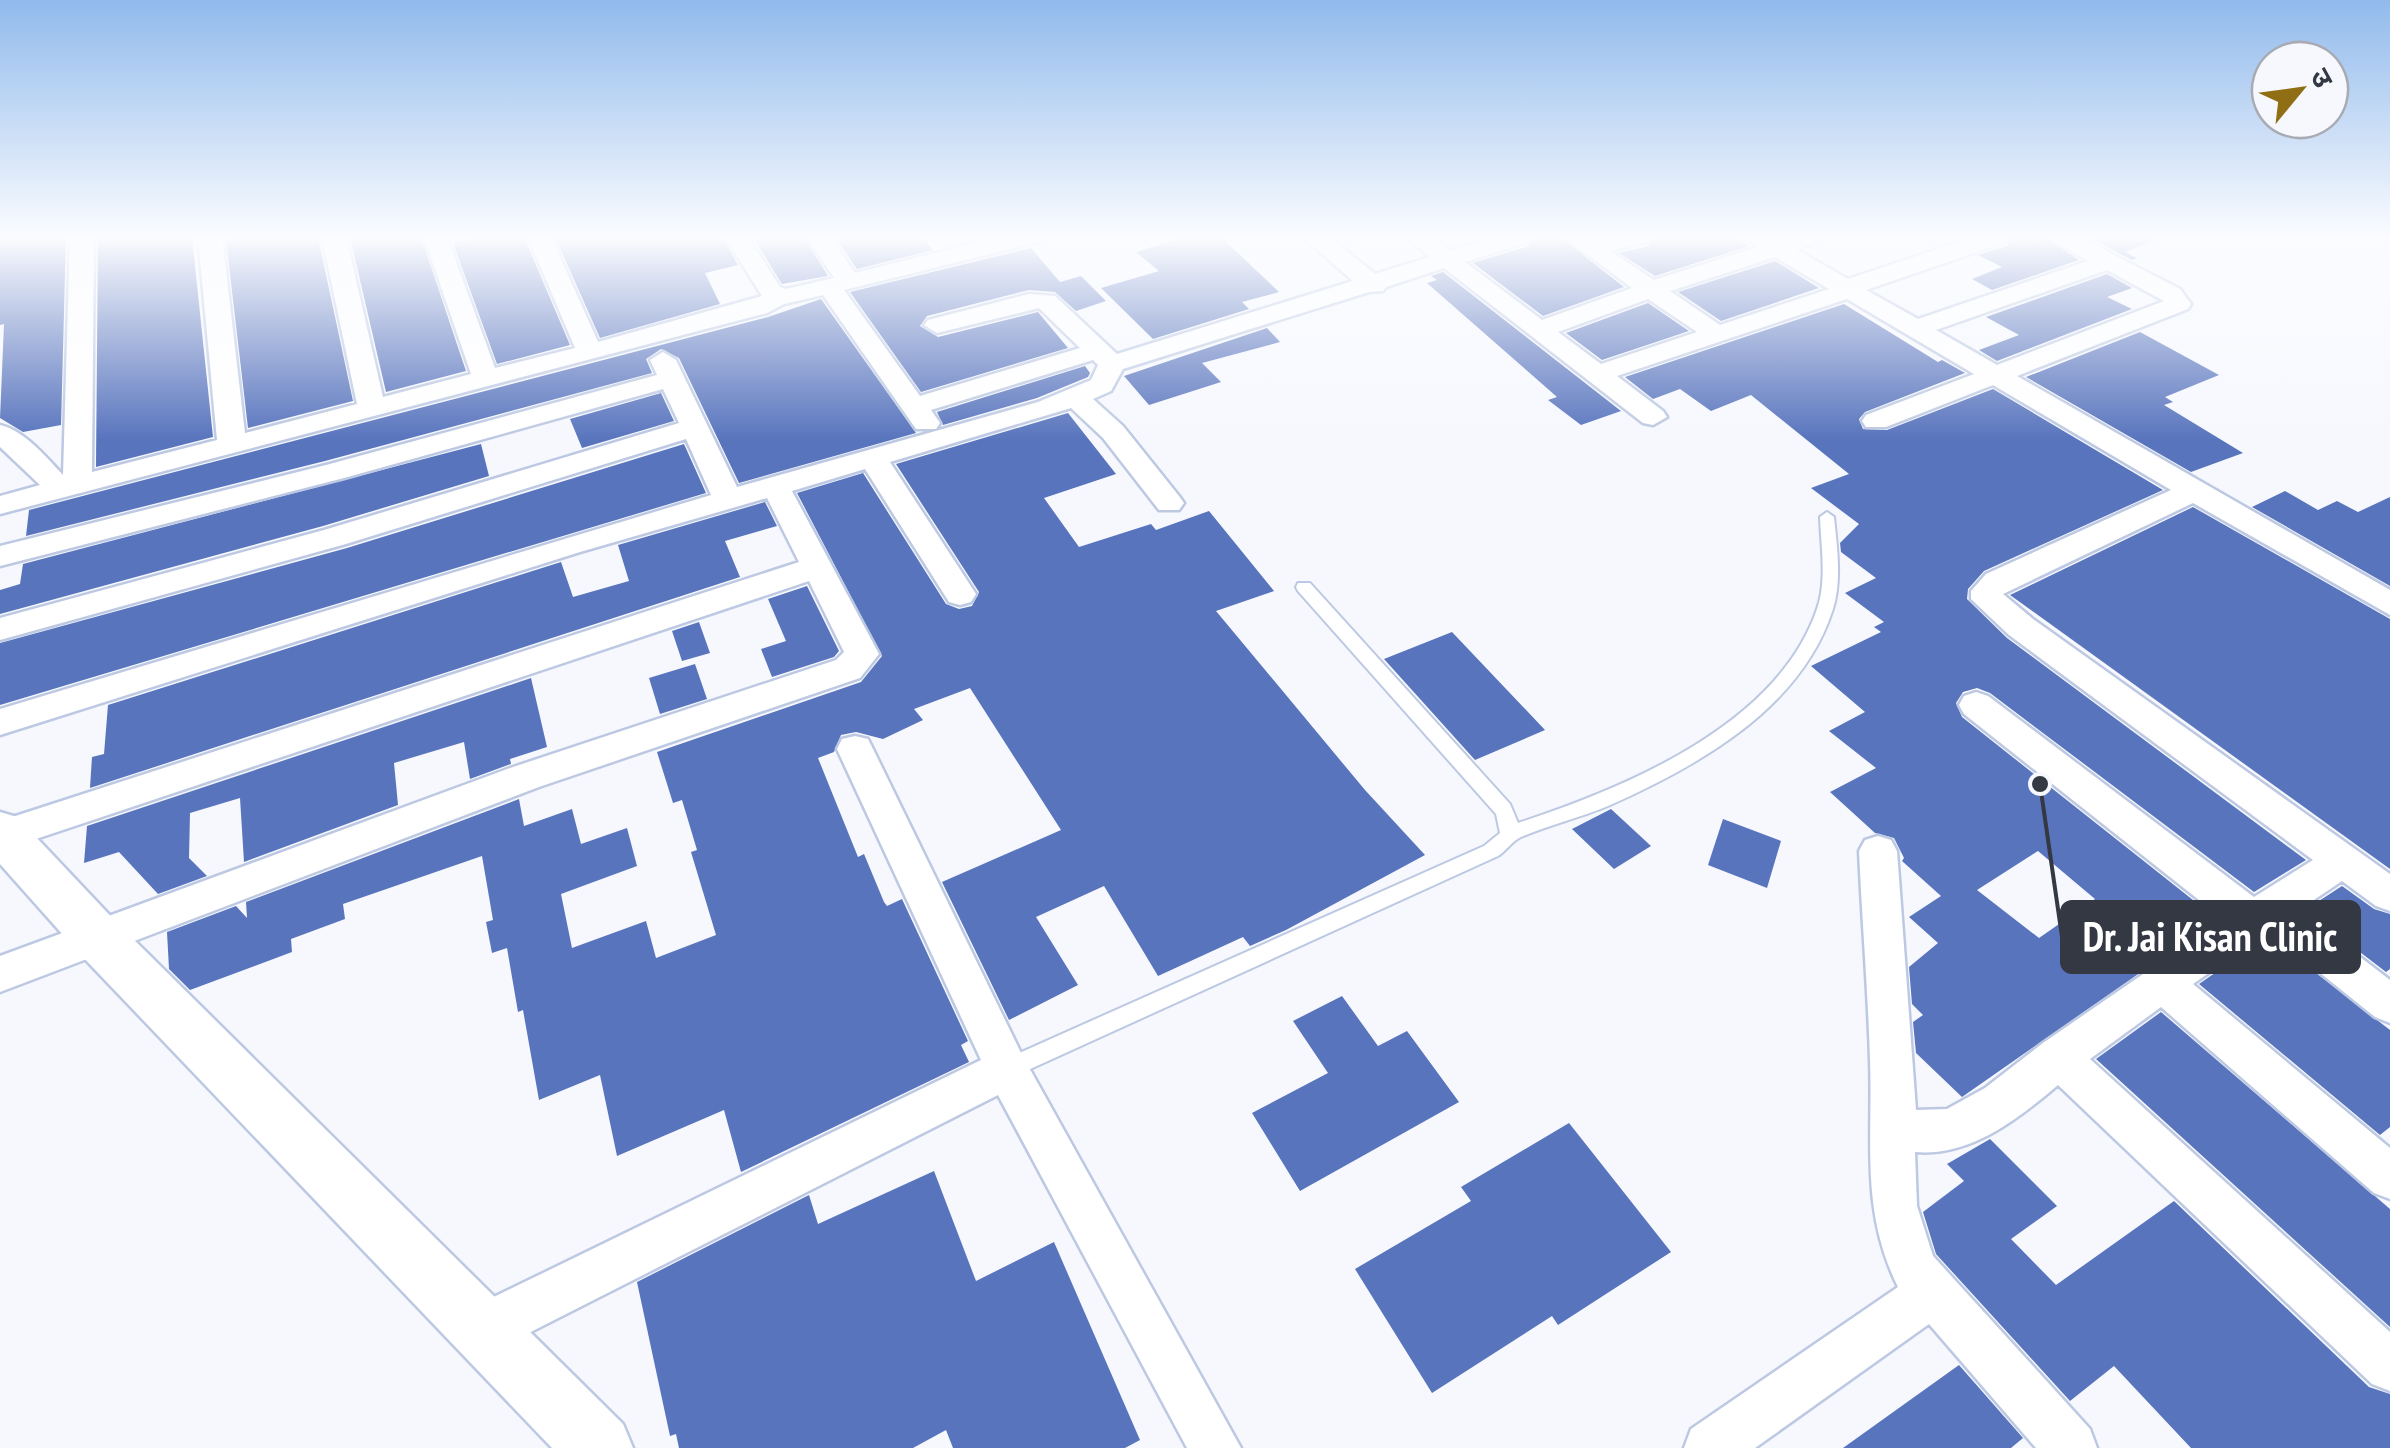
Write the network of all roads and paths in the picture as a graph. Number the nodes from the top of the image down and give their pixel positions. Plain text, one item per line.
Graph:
1 (79, 305) edge
2 (217, 305) edge
3 (349, 305) edge
4 (457, 305) edge
5 (568, 305) edge
6 (765, 305) edge
7 (852, 305) edge
8 (1021, 305) edge
9 (1051, 305) edge
10 (1304, 305) edge
11 (1505, 305) edge
12 (1608, 305) edge
13 (1671, 305) edge
14 (1802, 305) edge
15 (1869, 305) edge
16 (1985, 305) edge
17 (2178, 305) edge
18 (936, 326) dead end
19 (1539, 330) junction
20 (1912, 330) junction
21 (1716, 334) junction
22 (652, 336) junction
23 (590, 352) junction
24 (1106, 357) junction
25 (1598, 374) junction
26 (1992, 376) junction
27 (671, 379) junction
28 (481, 380) junction
29 (1077, 399) junction
30 (915, 406) junction
31 (372, 408) junction
32 (1653, 416) dead end
33 (1876, 422) dead end
34 (494, 428) junction
35 (693, 428) junction
36 (0, 433) edge
37 (939, 440) junction
38 (232, 446) junction
39 (873, 459) junction
40 (776, 487) junction
41 (69, 488) junction
42 (2193, 491) junction
43 (728, 500) junction
44 (1169, 503) dead end
45 (0, 505) edge
46 (1827, 517) dead end
47 (0, 556) edge
48 (818, 567) junction
49 (1304, 587) dead end
50 (960, 594) dead end
51 (2390, 604) edge
52 (0, 629) edge
53 (1976, 705) dead end
54 (0, 722) edge
55 (855, 749) dead end
56 (2, 833) edge
57 (1511, 833) junction
58 (1878, 851) dead end
59 (2342, 860) junction
60 (2390, 895) edge
61 (2260, 914) junction
62 (99, 938) junction
63 (0, 974) edge
64 (2161, 982) junction
65 (2390, 1004) edge
66 (2058, 1057) junction
67 (1007, 1069) junction
68 (1894, 1128) junction
69 (2390, 1177) edge
70 (1933, 1292) junction
71 (483, 1329) junction
72 (2390, 1366) edge
73 (599, 1448) edge
74 (1215, 1448) edge
75 (1710, 1448) edge
76 (2071, 1448) edge

1 - 41 street
2 - 38 street
3 - 31 street
4 - 28 street
5 - 23 street
6 - 22 street
7 - 30 street
8 - 18 street
9 - 24 street
10 - 24 street
11 - 19 street
12 - 19 street
13 - 21 street
14 - 21 street
15 - 20 street
16 - 20 street
17 - 26 street
19 - 25 street
20 - 26 street
21 - 25 street
22 - 23 street
22 - 27 street
23 - 28 street
24 - 29 street
24 - 30 street
25 - 32 street
26 - 33 street
26 - 42 street
27 - 34 street
27 - 35 street
28 - 31 street
28 - 34 street
29 - 37 street
29 - 44 street
30 - 37 street
31 - 38 street
34 - 47 street
35 - 43 street
35 - 52 street
36 - 41 street
37 - 39 street
38 - 41 street
39 - 40 street
39 - 50 street
40 - 43 street
40 - 48 street
41 - 45 street
42 - 51 street
42 - 59 street
43 - 54 street
46 - 57 lane
48 - 56 street
48 - 62 street
49 - 57 lane
53 - 61 street
55 - 67 street
56 - 62 street
57 - 67 lane
58 - 68 street
59 - 60 street
59 - 61 street
61 - 64 street
61 - 65 street
62 - 63 street
62 - 71 street
64 - 66 street
64 - 69 street
66 - 68 street
66 - 72 street
67 - 71 street
67 - 74 street
68 - 70 street
70 - 75 street
70 - 76 street
71 - 73 street

